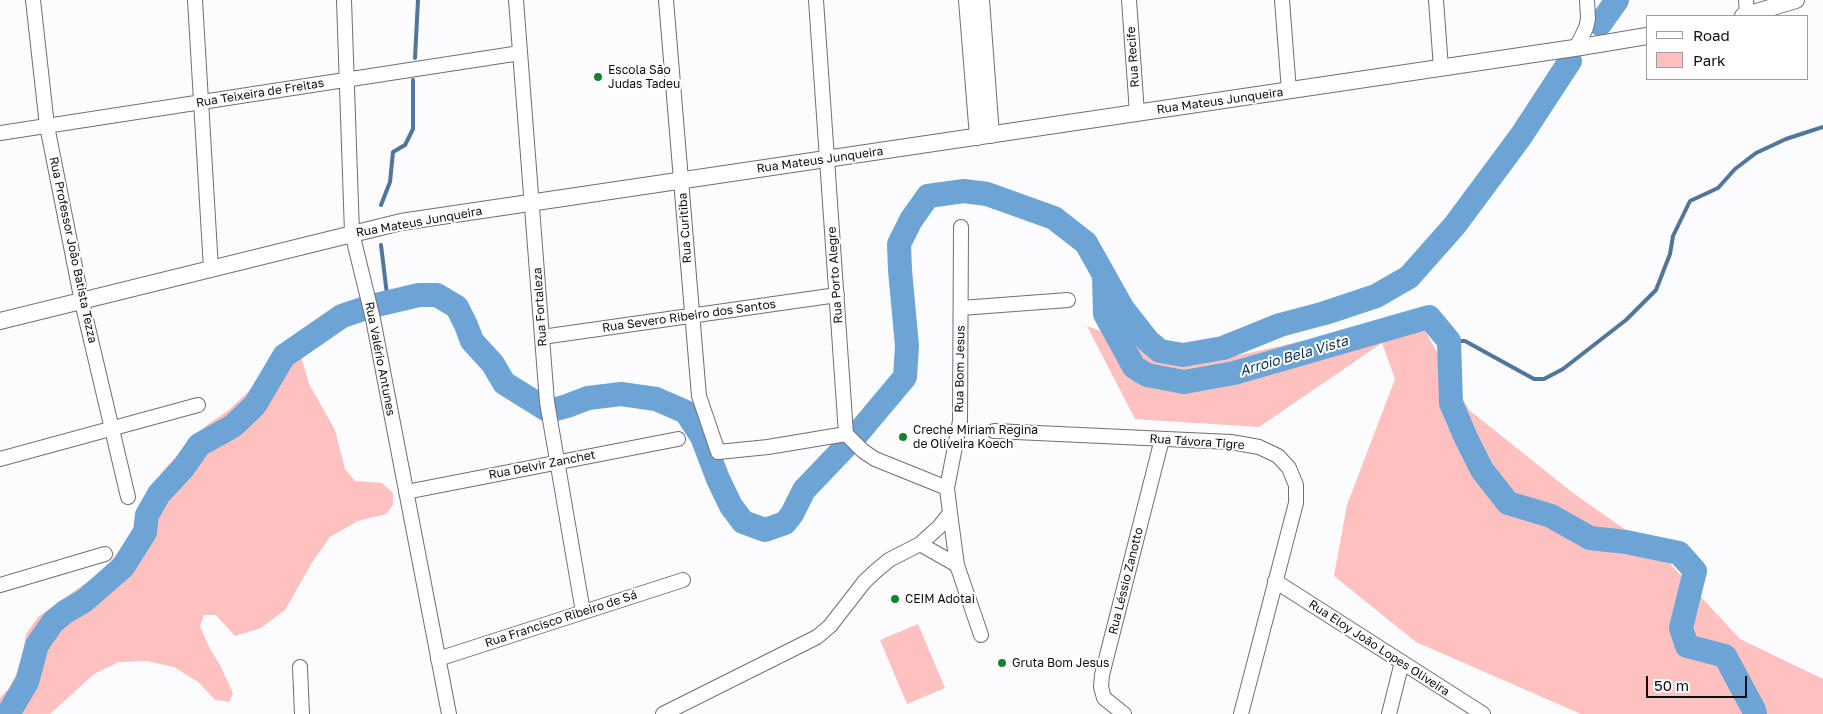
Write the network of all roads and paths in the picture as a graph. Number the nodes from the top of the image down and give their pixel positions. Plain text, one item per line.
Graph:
1 (33, 0) edge
2 (195, 0) edge
3 (344, 0) edge
4 (516, 0) edge
5 (666, 0) edge
6 (816, 0) edge
7 (967, 0) edge
8 (981, 0) edge
9 (1129, 0) edge
10 (1282, 0) edge
11 (1436, 0) edge
12 (1586, 0) edge
13 (1796, 0) edge
14 (1745, 10) edge
15 (1646, 36) edge
16 (1576, 48) junction
17 (520, 53) junction
18 (1441, 68) junction
19 (346, 80) junction
20 (1289, 91) junction
21 (201, 103) junction
22 (1137, 113) junction
23 (47, 126) junction
24 (0, 133) edge
25 (985, 136) junction
26 (827, 159) junction
27 (682, 181) junction
28 (532, 203) junction
29 (960, 227) dead end
30 (352, 233) junction
31 (211, 269) junction
32 (836, 295) junction
33 (1068, 300) dead end
34 (82, 302) junction
35 (961, 308) junction
36 (692, 315) junction
37 (0, 321) edge
38 (542, 337) junction
39 (198, 404) dead end
40 (112, 428) junction
41 (994, 431) dead end
42 (846, 434) junction
43 (678, 439) dead end
44 (1162, 439) junction
45 (0, 459) edge
46 (557, 462) junction
47 (947, 488) junction
48 (406, 492) junction
49 (128, 497) dead end
50 (950, 513) junction
51 (920, 544) junction
52 (105, 554) dead end
53 (957, 565) junction
54 (683, 580) dead end
55 (1275, 582) junction
56 (0, 585) edge
57 (583, 612) junction
58 (981, 635) dead end
59 (438, 658) junction
60 (1402, 662) junction
61 (300, 667) dead end
62 (302, 714) edge
63 (449, 714) edge
64 (663, 714) edge
65 (1124, 714) edge
66 (1241, 714) edge
67 (1389, 714) edge
68 (1483, 714) edge

1 - 23 street, Rua Professor João Batista Tezza
2 - 21 street
3 - 19 street, Rua Valério Antunes
4 - 17 street, Rua Fortaleza
5 - 27 street, Rua Curitiba
6 - 26 street, Rua Porto Alegre
7 - 25 main road
8 - 25 main road
9 - 22 street, Rua Recife
10 - 20 street
11 - 18 street
12 - 16 street
13 - 14 main road
15 - 16 main road, Rua Mateus Junqueira
16 - 18 main road, Rua Mateus Junqueira
17 - 19 street, Rua Teixeira de Freitas
17 - 28 street, Rua Fortaleza
18 - 20 main road, Rua Mateus Junqueira
19 - 21 street, Rua Teixeira de Freitas
19 - 30 street, Rua Valério Antunes
20 - 22 main road, Rua Mateus Junqueira
21 - 23 street, Rua Teixeira de Freitas
21 - 31 street
22 - 25 main road, Rua Mateus Junqueira
23 - 24 street, Rua Teixeira de Freitas
23 - 34 street, Rua Professor João Batista Tezza
25 - 26 main road, Rua Mateus Junqueira
26 - 27 main road, Rua Mateus Junqueira
26 - 32 street, Rua Porto Alegre
27 - 28 main road, Rua Mateus Junqueira
27 - 36 street, Rua Curitiba
28 - 30 main road, Rua Mateus Junqueira
28 - 38 street, Rua Fortaleza
29 - 35 street, Rua Bom Jesus
30 - 31 main road, Rua Mateus Junqueira
30 - 48 street, Rua Valério Antunes
31 - 34 main road, Rua Mateus Junqueira
32 - 36 street, Rua Severo Ribeiro dos Santos
32 - 42 street, Rua Porto Alegre
33 - 35 street
34 - 37 main road, Rua Mateus Junqueira
34 - 40 street, Rua Professor João Batista Tezza
35 - 47 street, Rua Bom Jesus
36 - 38 street, Rua Severo Ribeiro dos Santos
36 - 42 street, Rua Curitiba
38 - 46 street, Rua Fortaleza
39 - 40 street
40 - 45 street
40 - 49 street, Rua Professor João Batista Tezza
41 - 44 street, Rua Távora Tigre
42 - 47 street
43 - 46 street, Rua Delvir Zanchet
44 - 55 street, Rua Távora Tigre
44 - 65 street, Rua Léssio Zanotto
46 - 48 street, Rua Delvir Zanchet
46 - 57 street, Rua Fortaleza
47 - 50 street, Rua Bom Jesus
48 - 59 street, Rua Valério Antunes
50 - 51 street
50 - 53 street
51 - 53 street
51 - 64 street
52 - 56 street
53 - 58 street
54 - 57 street, Rua Francisco Ribeiro de Sá
55 - 60 street, Rua Eloy João Lopes Oliveira
55 - 66 street, Rua Távora Tigre
57 - 59 street, Rua Francisco Ribeiro de Sá
59 - 63 street, Rua Valério Antunes
60 - 67 street
60 - 68 street, Rua Eloy João Lopes Oliveira
61 - 62 street

